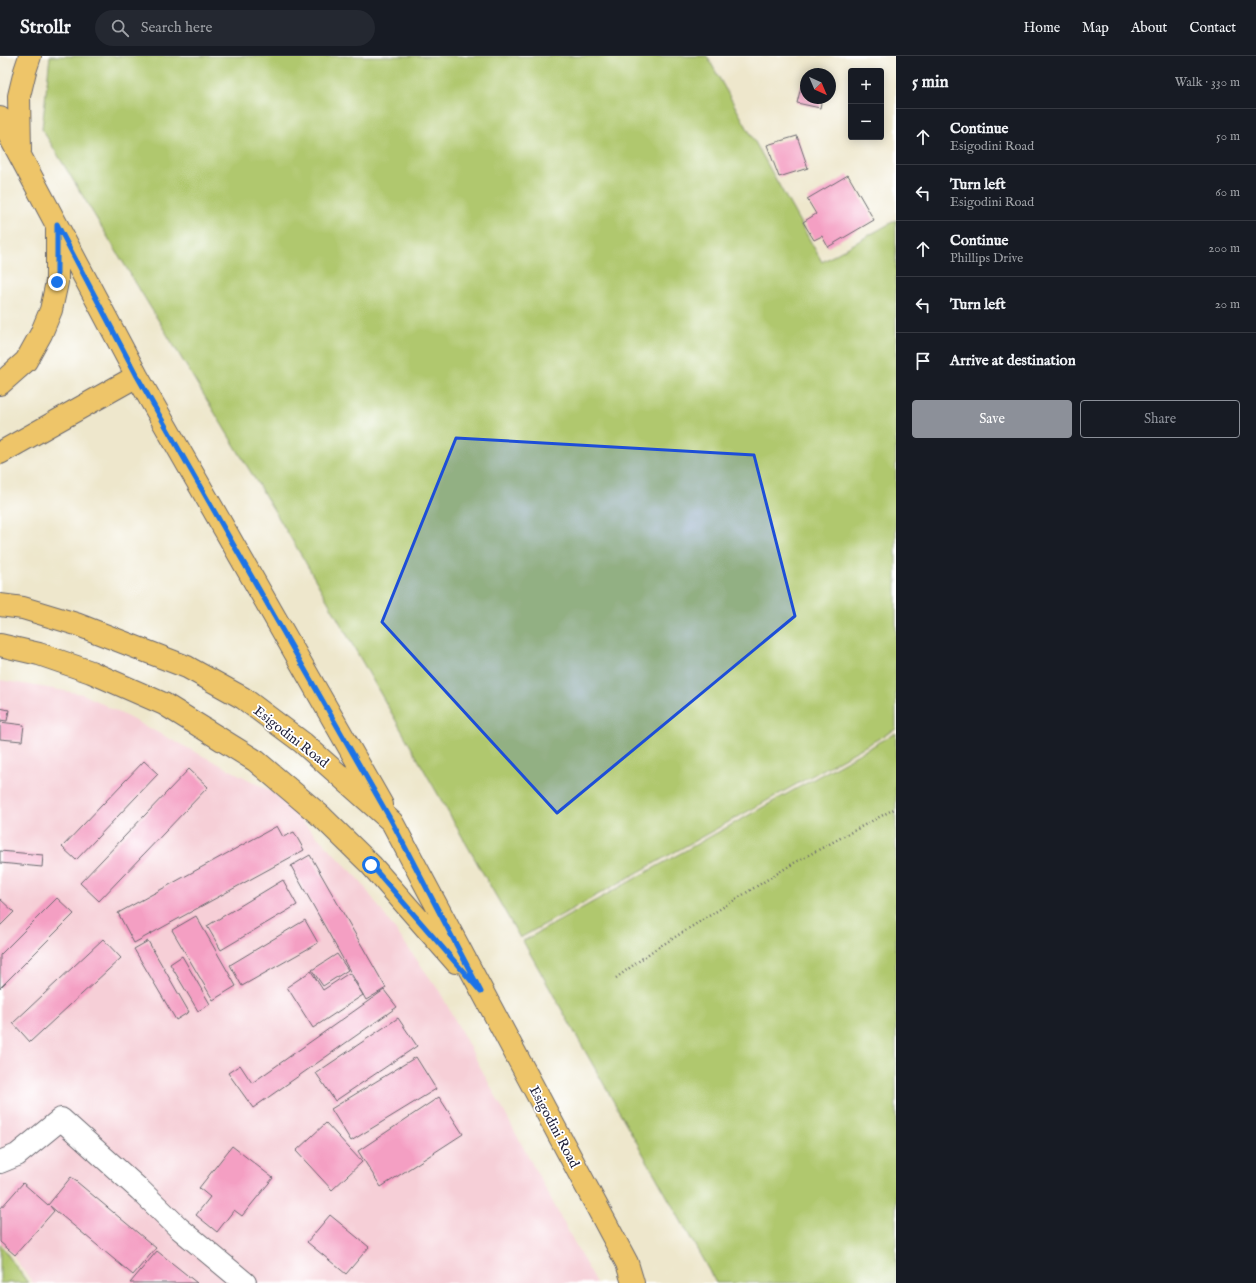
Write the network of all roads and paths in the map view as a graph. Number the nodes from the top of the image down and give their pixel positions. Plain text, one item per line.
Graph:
1 (30, 56) edge
2 (0, 118) edge
3 (20, 154) junction
4 (57, 224) junction
5 (137, 376) junction
6 (0, 384) edge
7 (0, 453) edge
8 (0, 604) edge
9 (0, 645) edge
10 (896, 808) edge
11 (392, 822) junction
12 (616, 978) dead end
13 (481, 992) junction
14 (0, 1162) edge
15 (627, 1262) junction
16 (245, 1283) edge
17 (634, 1283) edge
18 (645, 1283) edge

1 - 3 main road
2 - 3 main road
3 - 4 main road
4 - 5 main road
4 - 6 main road
5 - 7 main road
5 - 11 main road
8 - 11 main road, Esigodini Road
9 - 13 main road, Esigodini Road
10 - 12 path
11 - 13 main road, Esigodini Road
13 - 15 main road, Esigodini Road
14 - 16 lane
15 - 17 main road, Esigodini Road
15 - 18 main road, Esigodini Road

